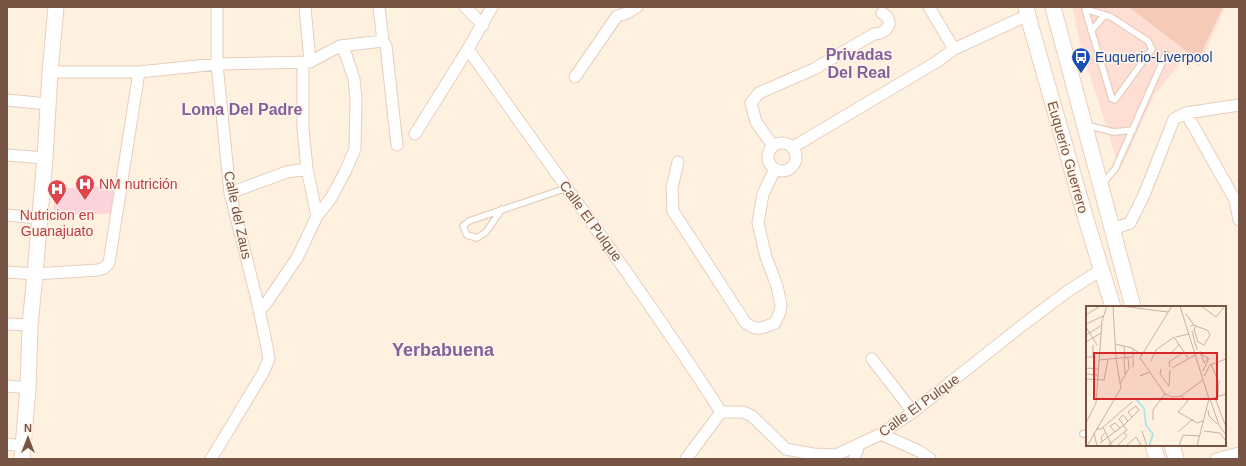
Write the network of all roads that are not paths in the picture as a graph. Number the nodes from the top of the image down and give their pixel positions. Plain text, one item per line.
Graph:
1 (56, 7) edge
2 (217, 7) edge
3 (305, 7) edge
4 (379, 7) edge
5 (465, 7) edge
6 (492, 7) edge
7 (637, 7) edge
8 (929, 7) edge
9 (1050, 8) edge
10 (1085, 8) edge
11 (615, 11) edge
12 (1027, 11) edge
13 (882, 13) dead end
14 (1105, 15) junction
15 (480, 28) junction
16 (1092, 31) junction
17 (383, 41) junction
18 (340, 46) junction
19 (468, 49) junction
20 (954, 49) junction
21 (1166, 54) dead end
22 (307, 62) junction
23 (217, 64) junction
24 (50, 72) junction
25 (139, 72) junction
26 (575, 77) dead end
27 (7, 100) edge
28 (48, 104) junction
29 (1239, 105) edge
30 (1186, 113) junction
31 (1084, 125) junction
32 (1133, 130) junction
33 (415, 134) dead end
34 (397, 145) dead end
35 (772, 146) junction
36 (793, 147) junction
37 (7, 155) edge
38 (45, 158) junction
39 (678, 162) dead end
40 (307, 169) junction
41 (775, 169) junction
42 (1101, 186) junction
43 (567, 188) junction
44 (230, 193) junction
45 (502, 210) junction
46 (7, 215) edge
47 (317, 216) junction
48 (39, 218) junction
49 (1239, 220) edge
50 (1113, 230) junction
51 (1101, 270) junction
52 (7, 272) edge
53 (35, 274) junction
54 (1113, 306) edge
55 (1134, 306) edge
56 (259, 311) junction
57 (7, 324) edge
58 (30, 325) junction
59 (872, 359) dead end
60 (7, 386) edge
61 (28, 388) junction
62 (721, 412) junction
63 (913, 412) junction
64 (881, 434) junction
65 (7, 444) edge
66 (859, 445) junction
67 (1153, 446) edge
68 (1172, 446) edge
69 (22, 452) edge
70 (1235, 456) edge
71 (211, 459) edge
72 (686, 459) edge
73 (854, 459) edge
74 (930, 459) edge
75 (1158, 459) edge
76 (1176, 459) edge
77 (1216, 459) edge

1 - 24 main road
2 - 23 street, Calle del Zaus
3 - 22 street
4 - 17 street
5 - 15 street
6 - 15 street
7 - 11 street
8 - 20 street
9 - 31 main road, Euquerio Guerrero
10 - 14 lane
10 - 16 lane
11 - 26 street
12 - 20 street
12 - 51 main road, Euquerio Guerrero
13 - 35 street
14 - 16 lane
14 - 16 lane
15 - 19 street
17 - 18 street
17 - 34 street
18 - 22 street
18 - 47 street
19 - 33 street
19 - 43 street, Calle El Pulque
20 - 36 street
21 - 32 lane
22 - 23 street
22 - 40 street
23 - 25 street
23 - 44 street, Calle del Zaus
24 - 25 street
24 - 28 main road
25 - 53 street
27 - 28 street
28 - 38 main road
29 - 30 street
30 - 49 street
30 - 50 street
31 - 32 lane
31 - 42 main road, Euquerio Guerrero
32 - 42 lane
35 - 36 street
35 - 41 street
36 - 41 street
37 - 38 street
38 - 48 main road
39 - 41 street
40 - 44 street
40 - 47 street
42 - 50 main road, Euquerio Guerrero
43 - 45 lane
43 - 62 street, Calle El Pulque
44 - 56 street, Calle del Zaus
45 - 45 lane
46 - 48 street
47 - 56 street
48 - 53 main road
50 - 55 main road, Euquerio Guerrero
51 - 54 main road, Euquerio Guerrero
51 - 63 street, Calle El Pulque
52 - 53 street
53 - 58 main road
56 - 71 street, Calle del Zaus
57 - 58 street
58 - 61 main road
59 - 63 street
60 - 61 street
61 - 69 main road
62 - 66 street, Calle El Pulque
62 - 72 street
63 - 64 street, Calle El Pulque
64 - 66 street, Calle El Pulque
64 - 74 street
65 - 69 street
66 - 73 street
67 - 75 main road
68 - 76 main road
70 - 77 street

